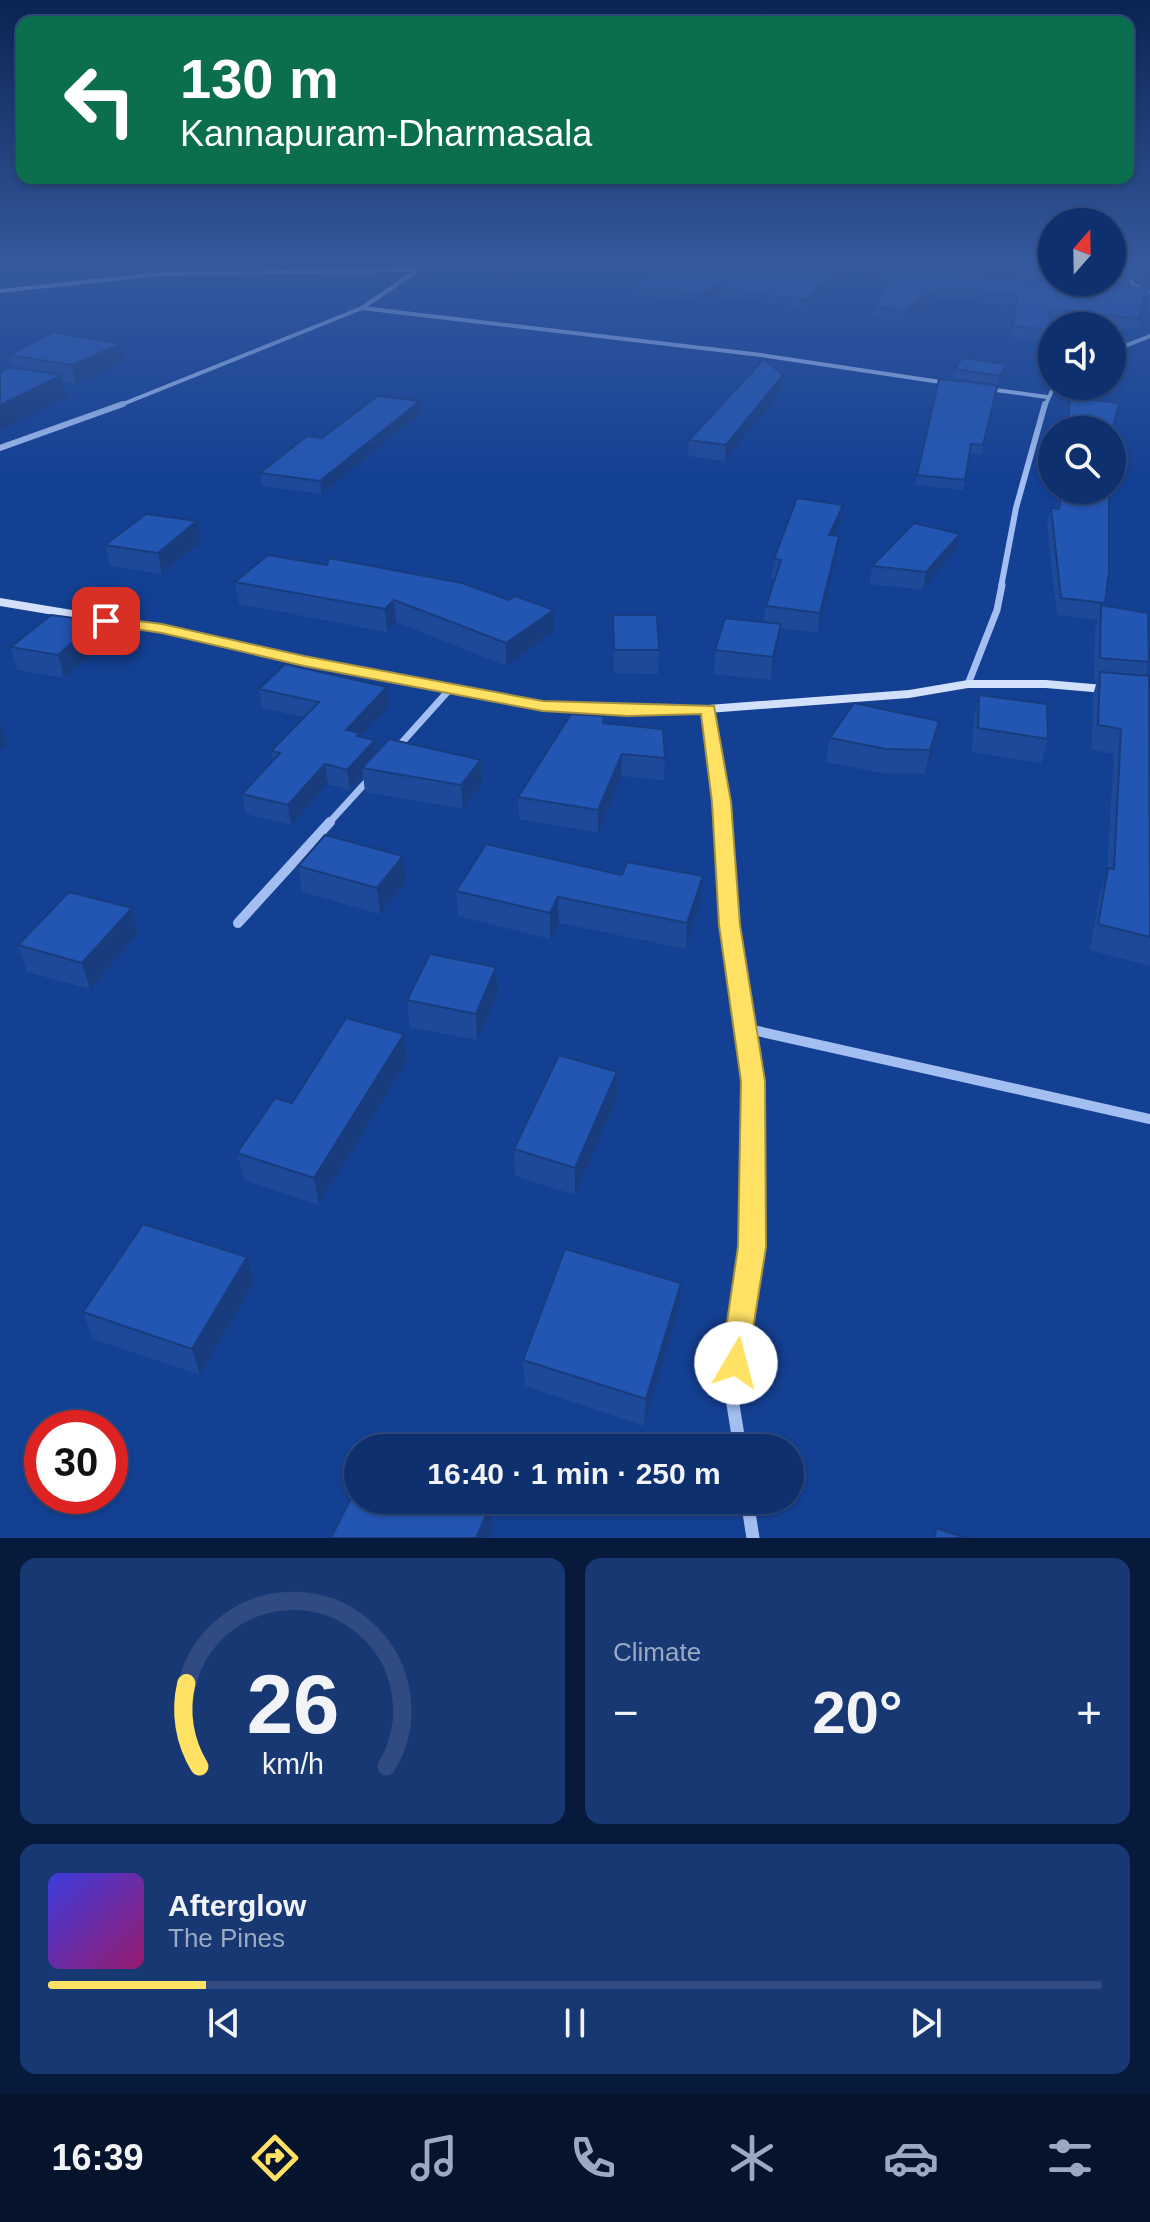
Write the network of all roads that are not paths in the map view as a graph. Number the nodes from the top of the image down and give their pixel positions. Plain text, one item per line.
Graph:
1 (290, 338) edge
2 (615, 338) edge
3 (1146, 338) edge
4 (1126, 345) edge
5 (956, 384) edge
6 (986, 388) edge
7 (1038, 396) edge
8 (1046, 400) edge
9 (0, 448) edge
10 (0, 602) edge
11 (968, 684) junction
12 (450, 689) junction
13 (1150, 693) edge
14 (708, 709) junction
15 (387, 759) edge
16 (376, 771) edge
17 (238, 923) dead end
18 (744, 1028) junction
19 (1150, 1119) edge
20 (738, 1434) edge
21 (749, 1514) edge
22 (753, 1538) edge

1 - 9 street
2 - 5 street
3 - 4 street
6 - 7 street
8 - 11 street
10 - 12 main road
11 - 13 main road
11 - 14 main road
12 - 14 main road
12 - 15 street
14 - 18 street
16 - 17 street
18 - 19 street
18 - 20 street
21 - 22 street

